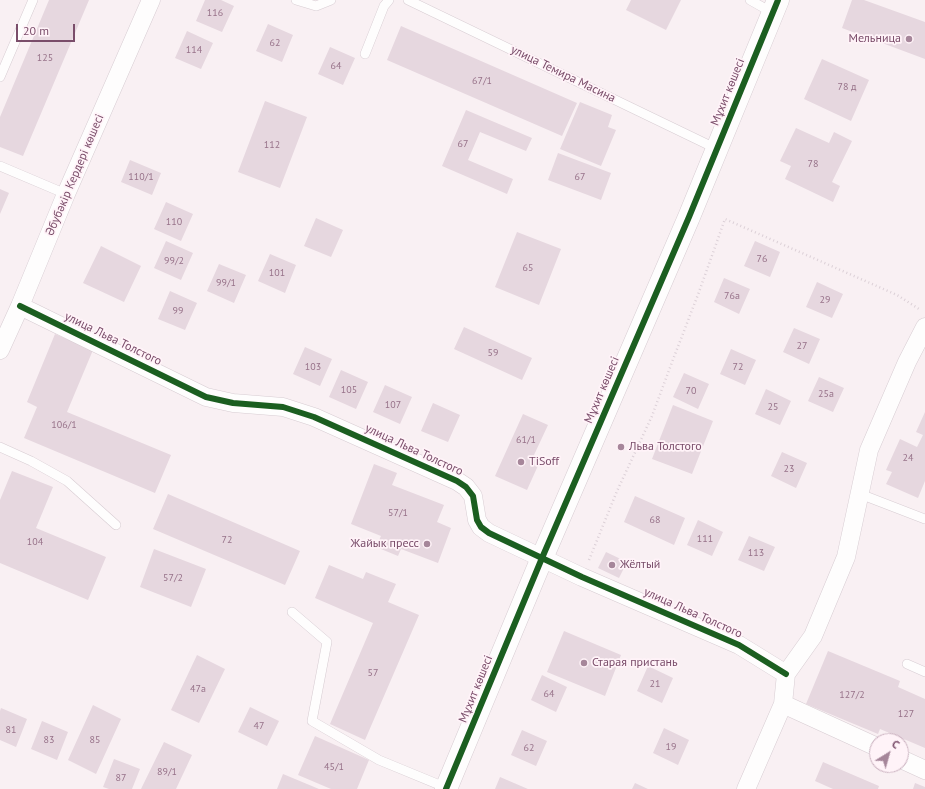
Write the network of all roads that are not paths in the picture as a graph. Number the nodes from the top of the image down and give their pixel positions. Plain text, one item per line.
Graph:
1 (33, 0) edge
2 (151, 0) edge
3 (296, 0) edge
4 (331, 0) edge
5 (389, 0) edge
6 (408, 0) edge
7 (750, 0) edge
8 (775, 7) edge
9 (365, 54) dead end
10 (0, 78) edge
11 (717, 149) junction
12 (0, 166) edge
13 (66, 194) junction
14 (20, 306) junction
15 (925, 327) edge
16 (0, 350) edge
17 (0, 447) edge
18 (860, 494) junction
19 (925, 519) edge
20 (116, 524) dead end
21 (542, 558) junction
22 (292, 612) dead end
23 (907, 664) dead end
24 (925, 672) edge
25 (786, 674) junction
26 (783, 704) junction
27 (869, 743) edge
28 (909, 763) edge
29 (925, 770) edge
30 (446, 789) edge
31 (746, 789) edge

1 - 10 lane
2 - 13 street, Әбубәкір Кердері көшесі
3 - 4 lane
5 - 9 lane
6 - 11 lane, улица Темира Масина
7 - 8 lane
8 - 11 street, Мұхит көшесі
11 - 21 street, Мұхит көшесі
12 - 13 lane
13 - 14 street, Әбубәкір Кердері көшесі
14 - 16 street, Әбубәкір Кердері көшесі
14 - 21 street, улица Льва Толстого
15 - 18 street
17 - 20 lane
18 - 19 lane
18 - 25 street
21 - 25 street, улица Льва Толстого
21 - 30 street, Мұхит көшесі
22 - 30 lane
23 - 24 lane
25 - 26 street
26 - 27 street
26 - 31 street
28 - 29 street

